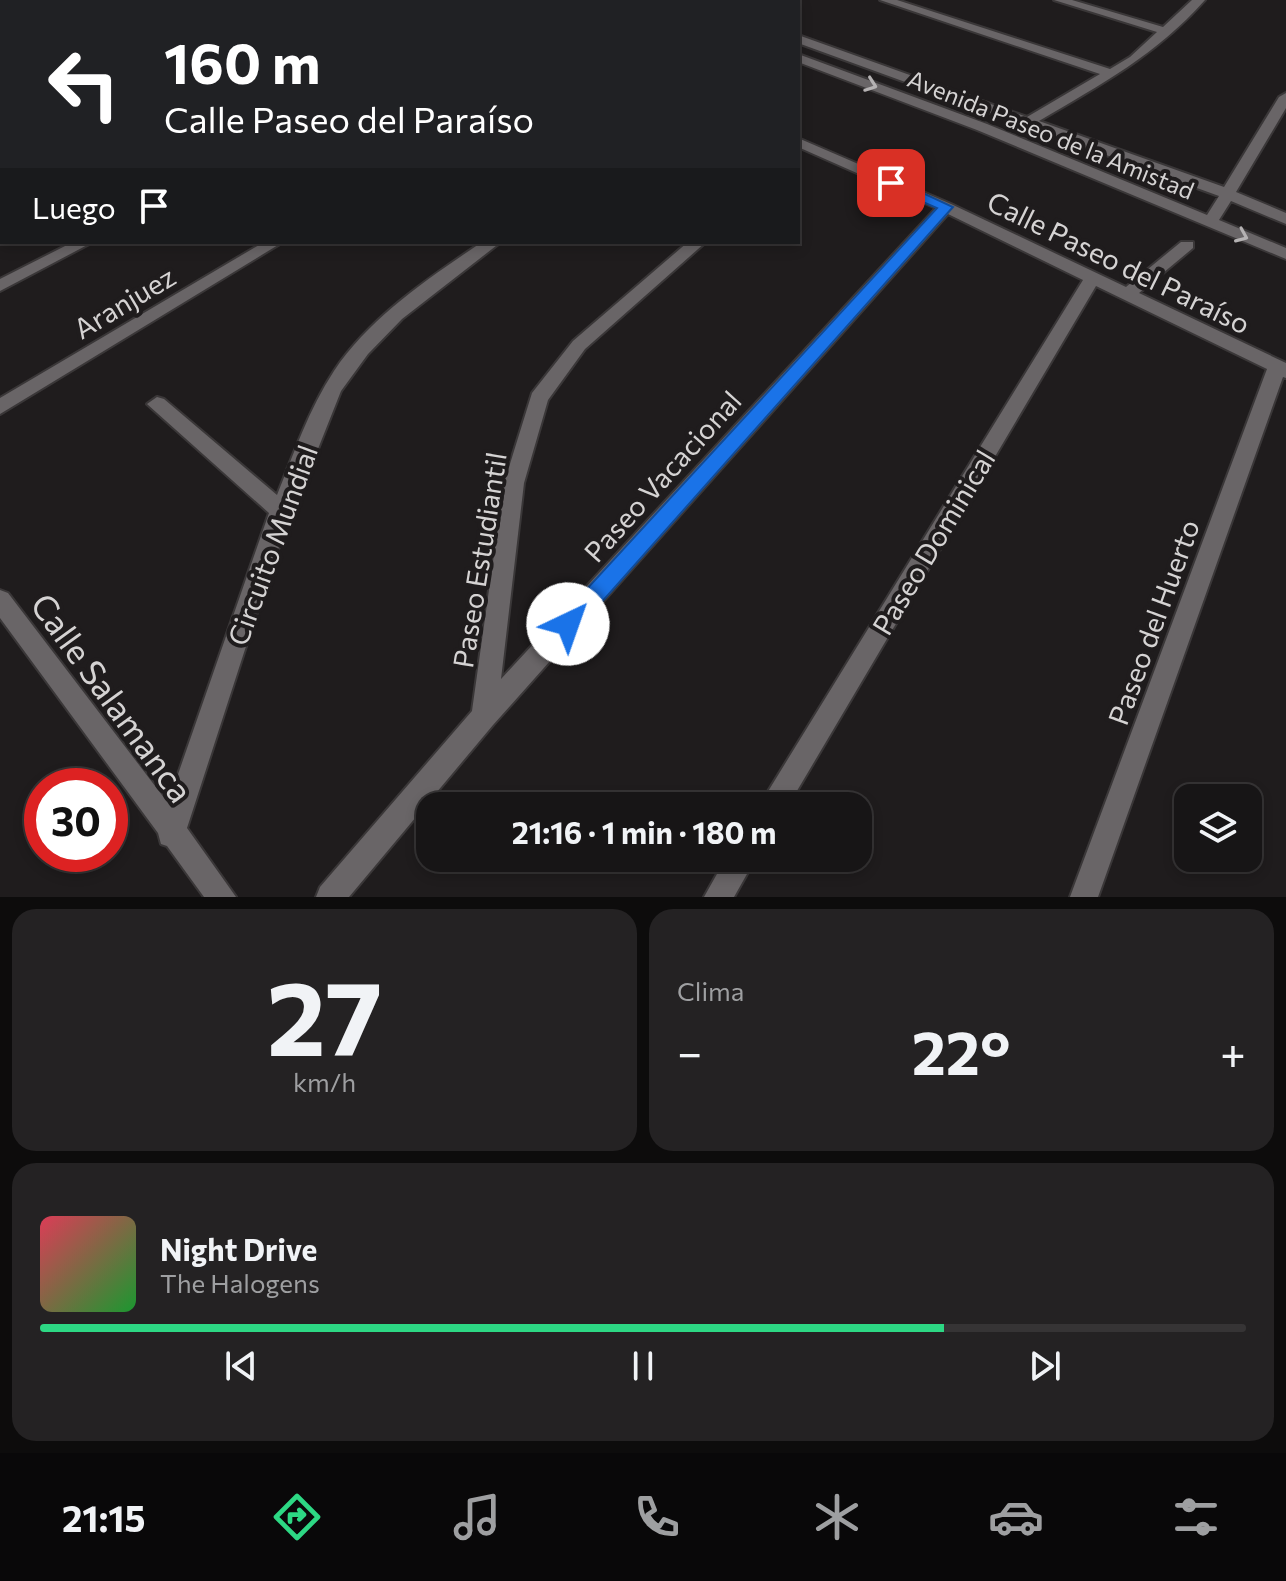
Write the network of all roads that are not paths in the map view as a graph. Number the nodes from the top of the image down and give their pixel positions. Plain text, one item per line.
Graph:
1 (888, 0) edge
2 (1060, 0) edge
3 (1199, 0) edge
4 (1168, 32) junction
5 (800, 40) edge
6 (800, 59) edge
7 (1112, 74) junction
8 (1286, 97) edge
9 (1028, 122) junction
10 (1268, 125) junction
11 (1286, 132) edge
12 (801, 148) edge
13 (1226, 193) junction
14 (946, 207) junction
15 (1286, 219) edge
16 (1210, 223) junction
17 (81, 244) edge
18 (272, 244) edge
19 (490, 244) edge
20 (696, 244) edge
21 (1187, 245) dead end
22 (1286, 254) edge
23 (1092, 279) junction
24 (0, 286) edge
25 (1128, 294) junction
26 (1282, 369) edge
27 (157, 404) dead end
28 (0, 407) edge
29 (280, 510) junction
30 (0, 600) edge
31 (484, 716) junction
32 (781, 792) edge
33 (171, 834) junction
34 (733, 872) edge
35 (222, 897) edge
36 (330, 897) edge
37 (718, 897) edge
38 (1084, 897) edge

1 - 7 street
2 - 4 street
3 - 4 street
4 - 7 street
5 - 9 street, Avenida Paseo de la Amistad
6 -> 16 street, Avenida Paseo de la Amistad
7 - 9 street
8 - 10 street
9 - 13 street, Avenida Paseo de la Amistad
10 - 11 street
10 - 13 street
12 - 14 street, Calle Paseo del Paraíso
13 - 15 street, Avenida Paseo de la Amistad
13 - 16 street
14 - 23 street, Calle Paseo del Paraíso
14 - 31 street, Paseo Vacacional
16 -> 22 street, Avenida Paseo de la Amistad
17 - 24 street
18 - 28 street, Aranjuez
19 - 29 street, Circuito Mundial
20 - 31 street, Paseo Estudiantil
21 - 25 street
23 - 25 street, Calle Paseo del Paraíso
23 - 32 street, Paseo Dominical
25 - 26 street, Calle Paseo del Paraíso
26 - 38 street, Paseo del Huerto
27 - 29 street
29 - 33 street, Circuito Mundial
30 - 33 street, Calle Salamanca
31 - 36 street, Paseo Vacacional
33 - 35 street
34 - 37 street

